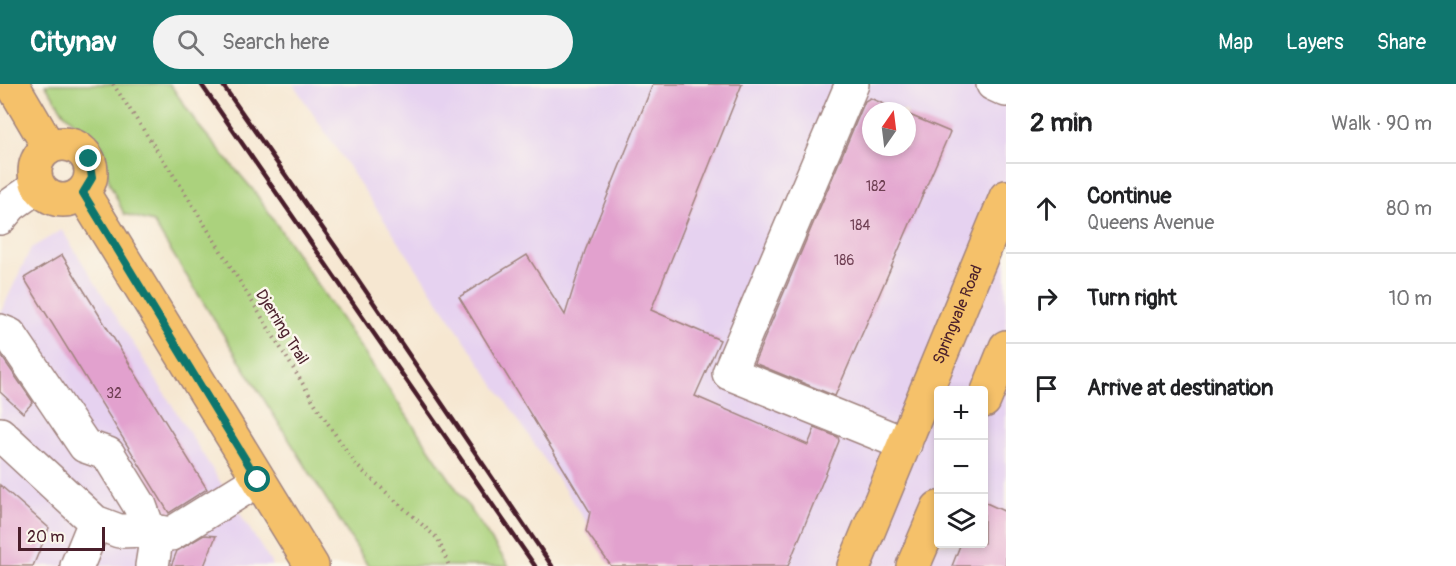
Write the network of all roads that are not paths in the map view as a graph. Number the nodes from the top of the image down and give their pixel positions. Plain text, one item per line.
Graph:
1 (12, 84) edge
2 (852, 84) edge
3 (993, 84) edge
4 (1006, 90) edge
5 (49, 147) junction
6 (38, 186) junction
7 (83, 193) junction
8 (1006, 197) edge
9 (0, 218) edge
10 (0, 332) edge
11 (1004, 357) edge
12 (988, 392) edge
13 (0, 434) edge
14 (905, 444) junction
15 (258, 480) junction
16 (934, 519) edge
17 (95, 522) junction
18 (148, 530) junction
19 (77, 566) edge
20 (152, 566) edge
21 (312, 566) edge
22 (854, 566) edge
23 (913, 566) edge

1 - 5 main road
2 - 14 street
3 - 4 street
5 - 6 main road
5 - 7 main road
6 - 7 main road
6 - 9 street
7 - 15 main road
8 - 14 main road, Springvale Road
10 - 18 street
11 - 12 main road
13 - 17 street
14 - 22 main road, Springvale Road
15 - 18 street
15 - 21 main road
16 - 23 main road
17 - 18 street
17 - 19 street
18 - 20 street

